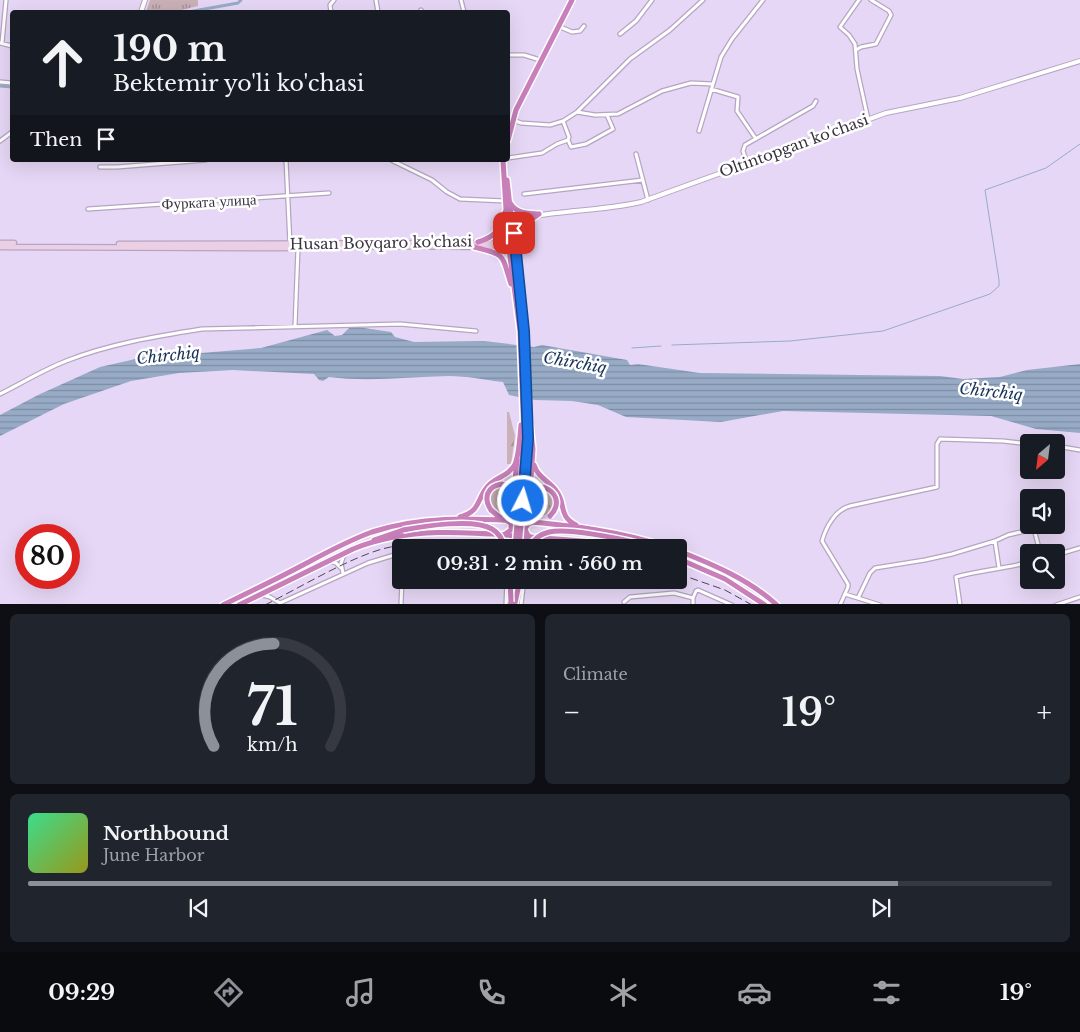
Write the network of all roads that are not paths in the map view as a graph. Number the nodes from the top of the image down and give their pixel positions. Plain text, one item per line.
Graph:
1 (6, 0) edge
2 (570, 0) edge
3 (652, 0) edge
4 (703, 0) edge
5 (764, 0) edge
6 (859, 0) edge
7 (871, 0) edge
8 (557, 26) junction
9 (584, 26) dead end
10 (620, 34) dead end
11 (1, 43) edge
12 (856, 50) junction
13 (510, 55) edge
14 (537, 59) junction
15 (1080, 60) edge
16 (713, 84) junction
17 (711, 89) junction
18 (816, 101) dead end
19 (577, 112) junction
20 (607, 115) junction
21 (513, 119) junction
22 (868, 119) junction
23 (510, 120) edge
24 (563, 121) junction
25 (510, 130) edge
26 (700, 131) dead end
27 (756, 139) junction
28 (568, 140) junction
29 (636, 154) dead end
30 (510, 158) edge
31 (184, 162) edge
32 (286, 162) edge
33 (396, 162) edge
34 (505, 162) edge
35 (747, 163) junction
36 (100, 167) dead end
37 (643, 180) junction
38 (329, 193) dead end
39 (524, 194) dead end
40 (288, 197) junction
41 (648, 200) junction
42 (507, 202) junction
43 (88, 209) dead end
44 (539, 214) junction
45 (510, 223) junction
46 (478, 242) junction
47 (509, 244) junction
48 (515, 244) junction
49 (0, 245) edge
50 (290, 247) junction
51 (298, 247) junction
52 (474, 247) junction
53 (515, 296) junction
54 (295, 326) junction
55 (476, 331) dead end
56 (522, 331) junction
57 (0, 394) edge
58 (525, 410) junction
59 (1020, 443) edge
60 (1065, 448) edge
61 (1080, 450) edge
62 (532, 458) junction
63 (517, 459) junction
64 (521, 501) junction
65 (453, 518) junction
66 (506, 520) junction
67 (532, 522) junction
68 (584, 527) junction
69 (1020, 532) edge
70 (505, 534) junction
71 (531, 537) junction
72 (502, 539) edge
73 (516, 539) edge
74 (519, 539) edge
75 (535, 539) edge
76 (563, 539) edge
77 (610, 539) edge
78 (639, 539) edge
79 (995, 541) junction
80 (367, 543) junction
81 (1080, 548) edge
82 (347, 551) junction
83 (1065, 552) edge
84 (687, 554) edge
85 (392, 556) edge
86 (326, 561) junction
87 (687, 562) edge
88 (1020, 564) edge
89 (999, 568) junction
90 (342, 569) junction
91 (343, 573) junction
92 (402, 589) edge
93 (510, 589) edge
94 (517, 589) edge
95 (521, 589) edge
96 (260, 594) junction
97 (845, 594) junction
98 (1080, 597) edge
99 (693, 598) junction
100 (858, 598) junction
101 (624, 602) dead end
102 (511, 603) edge
103 (223, 604) edge
104 (239, 604) edge
105 (401, 604) edge
106 (521, 604) edge
107 (693, 604) edge
108 (732, 604) edge
109 (765, 604) edge
110 (777, 604) edge
111 (840, 604) edge
112 (880, 604) edge
113 (960, 604) edge
114 (1056, 604) edge

1 - 11 street
2 - 8 highway
2 - 14 highway
3 - 10 street
4 - 19 street
5 - 16 street
6 - 12 street
7 - 12 street
8 - 9 street
8 - 21 highway
12 - 22 street
13 - 14 street
14 - 23 highway
15 - 22 street, Oltintopgan ko'chasi
16 - 17 street
16 - 20 street
17 - 26 street
17 - 27 street
18 - 27 street
19 - 20 street
19 - 24 street
20 - 28 street
21 - 24 street
21 - 25 highway
22 - 35 street, Oltintopgan ko'chasi
24 - 28 street
27 - 35 street
28 - 30 street
29 - 37 street
31 - 36 street
32 - 40 street
33 - 42 street
34 - 42 highway
35 - 41 street, Oltintopgan ko'chasi
37 - 39 street
37 - 41 street
38 - 40 street, Фурката улица
40 - 43 street, Фурката улица
40 - 50 street
41 - 44 street, Oltintopgan ko'chasi
42 - 44 highway
42 - 45 highway
42 - 46 highway
44 - 45 street, Oltintopgan ko'chasi
44 - 48 highway
45 - 47 highway
45 - 48 highway
46 - 47 main road, Husan Boyqaro ko'chasi
46 - 51 main road, Husan Boyqaro ko'chasi
47 - 48 main road, Husan Boyqaro ko'chasi
47 - 52 main road, Husan Boyqaro ko'chasi
47 - 53 highway
48 - 56 highway
49 - 50 main road, Husan Boyqaro ko'chasi
50 - 51 main road, Husan Boyqaro ko'chasi
51 - 52 main road, Husan Boyqaro ko'chasi
51 - 54 street
52 - 53 highway
53 - 56 highway
54 - 55 street
54 - 57 street
56 - 58 highway
58 - 62 highway
58 - 63 highway
58 - 64 highway, bridge
59 - 97 street
60 - 61 street
62 - 63 highway
62 - 68 highway
63 - 65 highway
64 - 66 highway, bridge
64 - 67 highway, bridge
64 - 73 highway, bridge
64 - 74 highway, bridge
65 - 66 highway
65 - 103 highway
66 - 67 highway
66 - 70 highway
67 - 68 highway
67 - 71 highway
68 - 78 highway
69 - 79 street
70 - 71 highway
70 - 80 highway
71 - 76 highway
72 - 80 highway, bridge
75 - 77 highway, bridge
79 - 89 street
79 - 100 street
80 - 82 highway
81 - 83 street
82 - 86 highway
82 - 90 street
84 - 110 highway
85 - 91 street
86 - 90 street
86 - 96 highway
87 - 109 highway
88 - 89 street
89 - 113 street
90 - 91 street
91 - 96 street
92 - 105 street
93 - 102 highway, bridge
94 - 102 highway
95 - 106 street
96 - 104 highway
97 - 100 street
97 - 111 street
98 - 114 street
99 - 101 street
99 - 107 street
99 - 108 street
100 - 112 street

